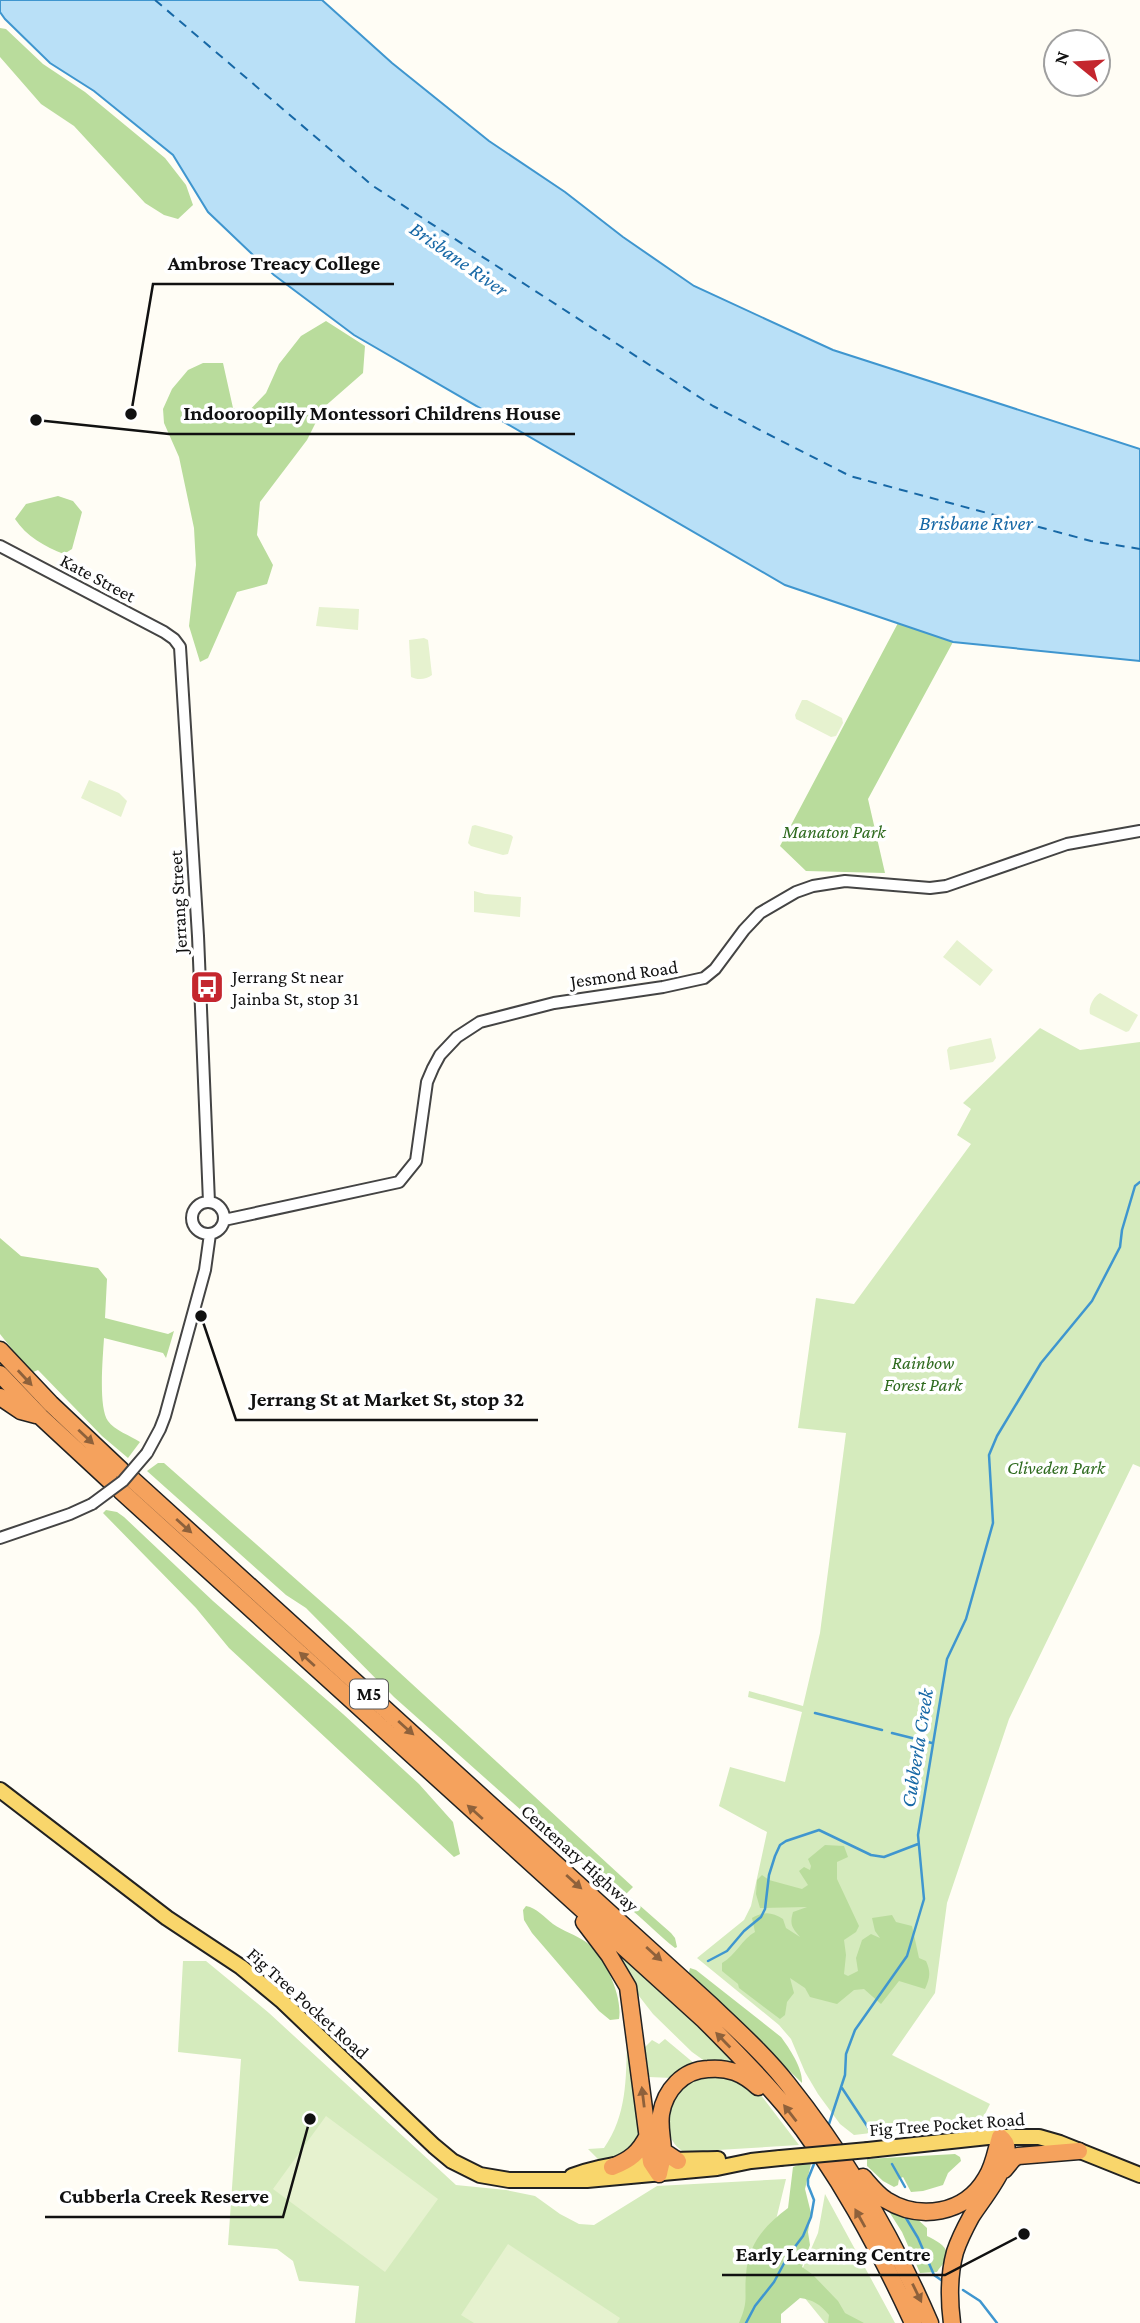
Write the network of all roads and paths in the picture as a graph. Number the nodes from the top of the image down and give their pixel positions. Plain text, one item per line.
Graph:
1 (0, 546) edge
2 (177, 643) joint
3 (1140, 831) edge
4 (209, 1202) junction
5 (224, 1220) junction
6 (210, 1234) junction
7 (0, 1350) edge
8 (0, 1374) edge
9 (0, 1397) edge
10 (46, 1411) junction
11 (121, 1480) junction
12 (0, 1538) edge
13 (0, 1790) edge
14 (526, 1858) junction
15 (771, 2089) junction
16 (648, 2135) junction
17 (1000, 2137) junction
18 (1079, 2151) junction
19 (751, 2161) junction
20 (663, 2162) junction
21 (612, 2167) junction
22 (849, 2168) junction
23 (1140, 2175) edge
24 (566, 2179) junction
25 (994, 2183) junction
26 (913, 2323) edge
27 (930, 2323) edge
28 (952, 2323) edge

1 - 2 street, Kate Street
2 - 4 street, Jerrang Street
3 - 5 street, Jesmond Road
4 - 5 street
4 - 6 street
5 - 6 street
6 - 12 street, bridge
7 -> 10 highway, M5
8 - 10 highway, M5
9 - 10 highway
10 - 11 highway, Centenary Highway / M5
14 -> 11 highway, Centenary Highway / M5
11 -> 22 highway, Centenary Highway / M5
13 - 24 main road, Fig Tree Pocket Road
15 -> 14 highway, Centenary Highway / M5
16 -> 14 highway
15 - 20 highway
26 -> 15 highway, Centenary Highway / M5
16 - 20 highway
16 - 21 highway
17 - 18 main road, Fig Tree Pocket Road
17 - 19 main road, Fig Tree Pocket Road, bridge
17 - 22 highway
17 - 25 highway
18 - 23 main road, Fig Tree Pocket Road
18 - 25 highway
19 - 20 main road, Fig Tree Pocket Road
19 - 20 main road, Fig Tree Pocket Road
20 - 21 main road, Fig Tree Pocket Road
20 - 24 main road, Fig Tree Pocket Road
21 - 24 main road, Fig Tree Pocket Road
22 -> 27 highway, Centenary Highway / M5
25 - 28 highway

